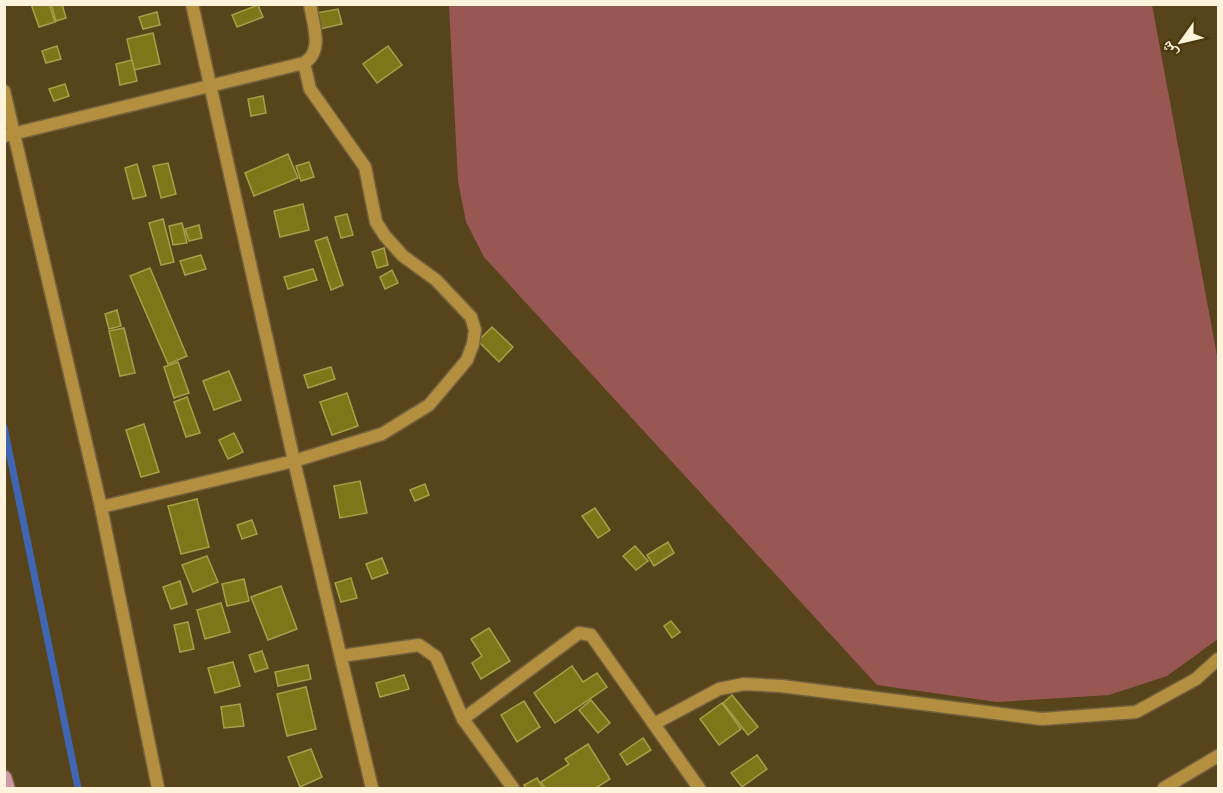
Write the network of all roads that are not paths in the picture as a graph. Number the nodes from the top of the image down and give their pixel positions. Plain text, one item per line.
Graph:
1 (192, 4) edge
2 (310, 4) edge
3 (304, 63) junction
4 (211, 85) junction
5 (4, 91) edge
6 (9, 135) edge
7 (294, 460) junction
8 (101, 507) junction
9 (342, 656) junction
10 (1218, 659) edge
11 (464, 719) junction
12 (654, 724) junction
13 (1218, 756) edge
14 (4, 778) edge
15 (7, 789) edge
16 (158, 789) edge
17 (372, 789) edge
18 (513, 789) edge
19 (699, 789) edge
20 (1164, 789) edge

1 - 4 street
2 - 3 street
3 - 4 street
3 - 7 street
4 - 6 street
4 - 7 street
5 - 6 street
6 - 8 street
7 - 8 street
7 - 9 street
8 - 16 street
9 - 11 street
9 - 17 street
10 - 12 street
11 - 12 street
11 - 18 street
12 - 19 street
13 - 20 street
14 - 15 main road

